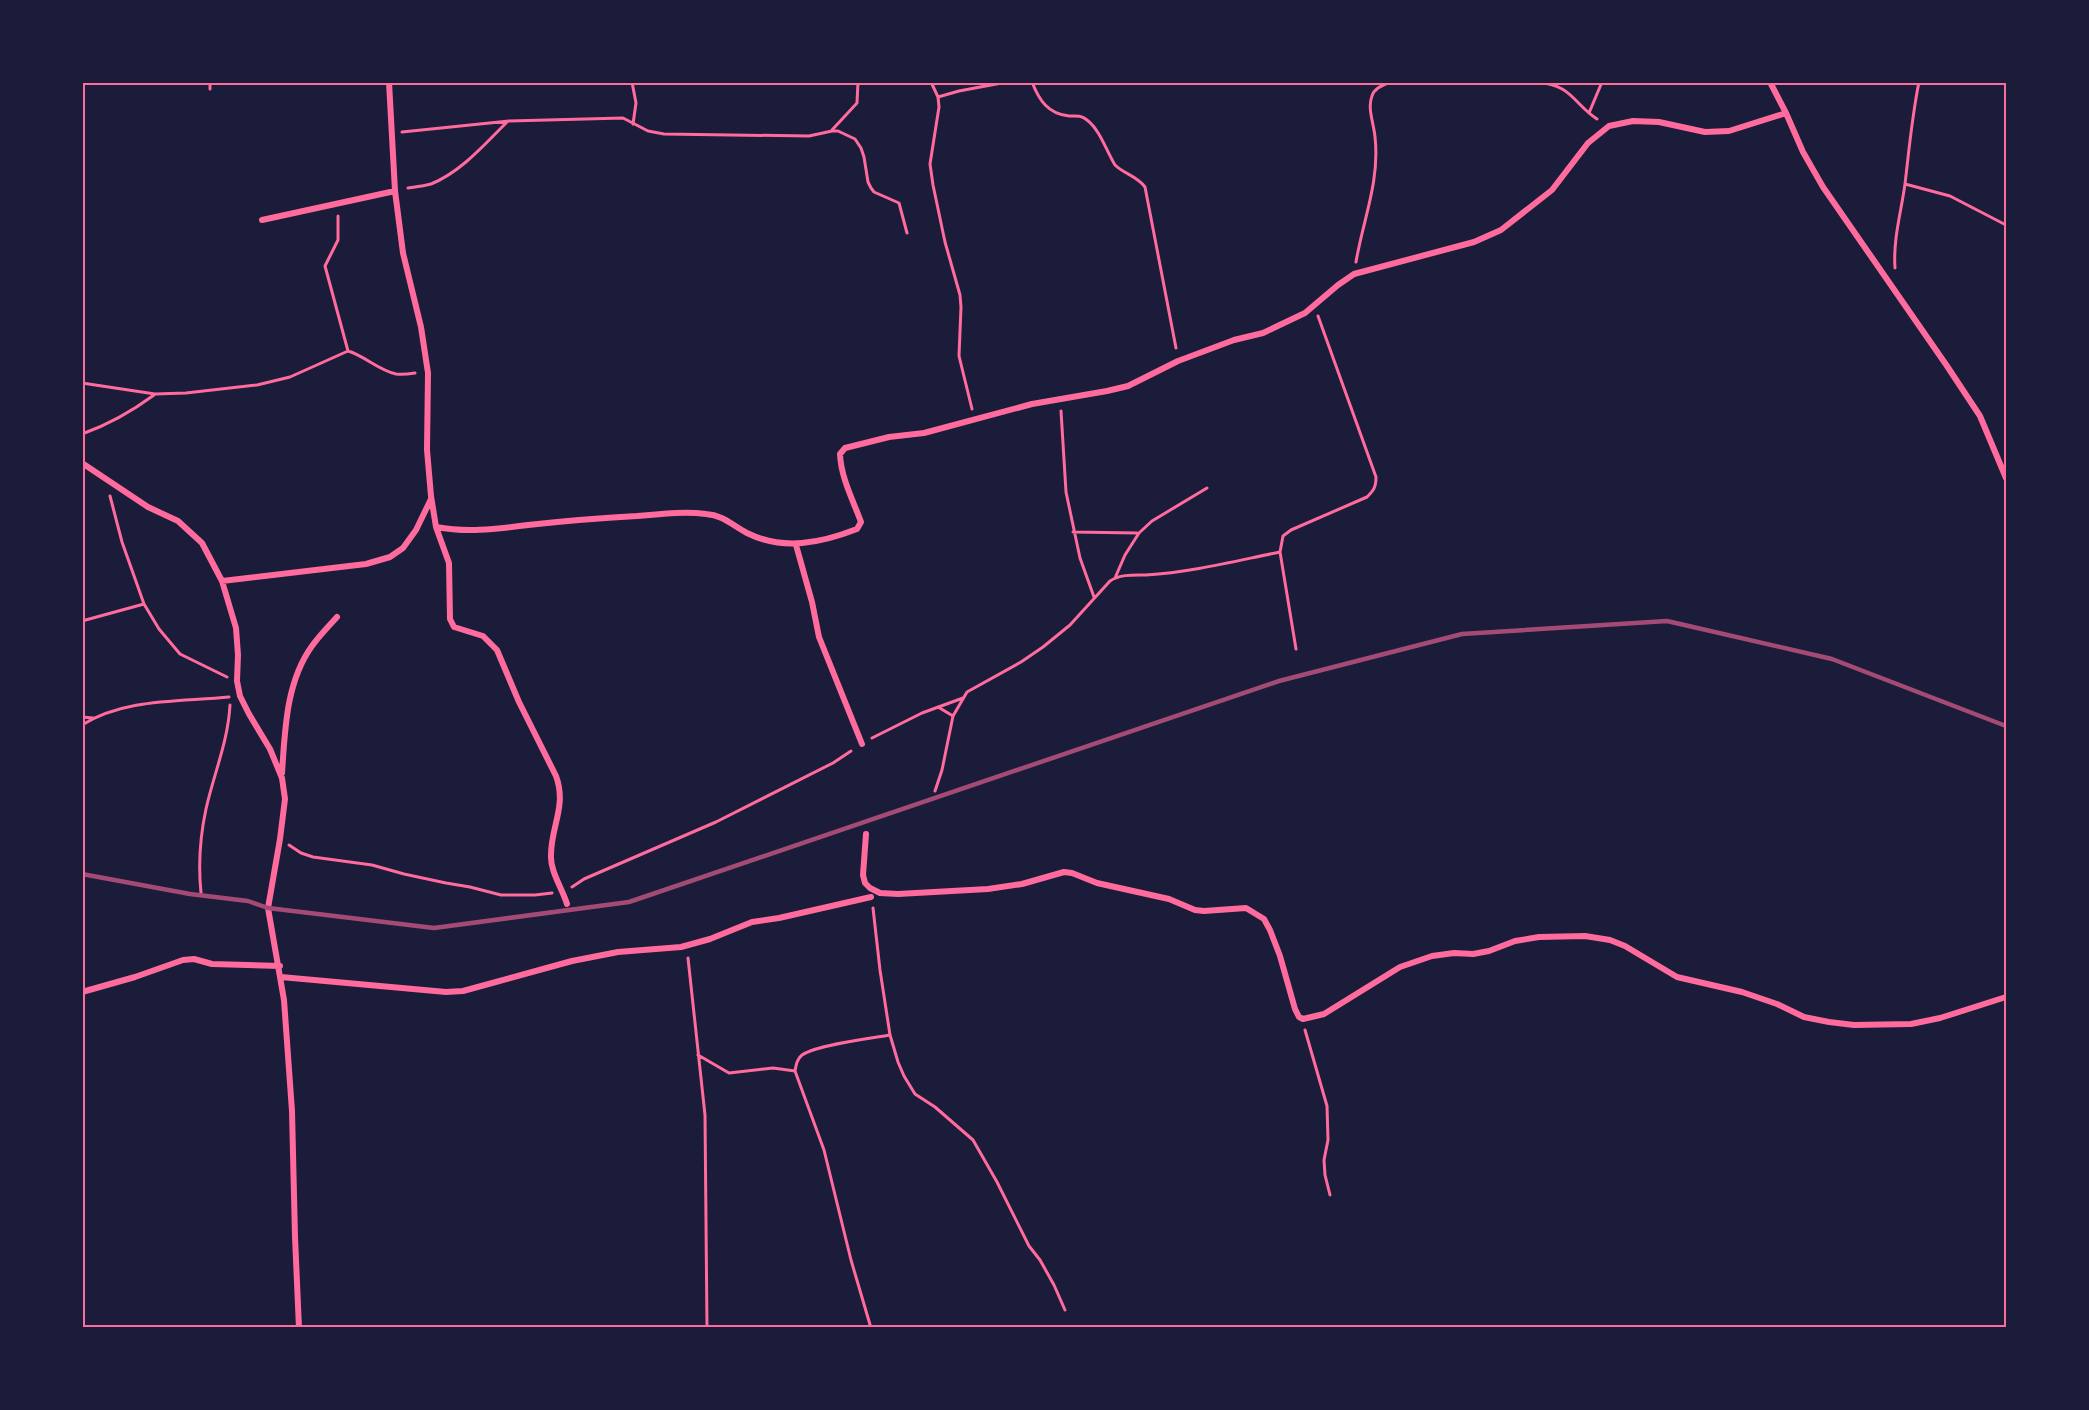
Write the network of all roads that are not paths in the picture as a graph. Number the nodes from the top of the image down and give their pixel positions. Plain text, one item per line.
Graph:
1 (389, 82) edge
2 (1770, 82) edge
3 (1786, 113) junction
4 (394, 191) junction
5 (262, 220) dead end
6 (82, 463) edge
7 (2007, 478) edge
8 (431, 496) junction
9 (436, 527) junction
10 (796, 545) junction
11 (222, 581) junction
12 (337, 617) dead end
13 (862, 744) road end
14 (282, 778) junction
15 (866, 834) dead end
16 (871, 897) road end
17 (567, 904) dead end
18 (280, 966) junction
19 (281, 977) junction
20 (82, 992) edge
21 (2007, 997) edge
22 (299, 1328) edge

1 - 4 street
2 - 3 street
3 - 7 street
3 - 10 street
4 - 5 street
4 - 8 street
6 - 11 street
8 - 9 street
8 - 11 street
9 - 10 street
9 - 17 street
10 - 13 street
11 - 14 street
12 - 14 street
14 - 18 street
15 - 21 street
16 - 19 street
18 - 19 street
18 - 20 street
19 - 22 street

